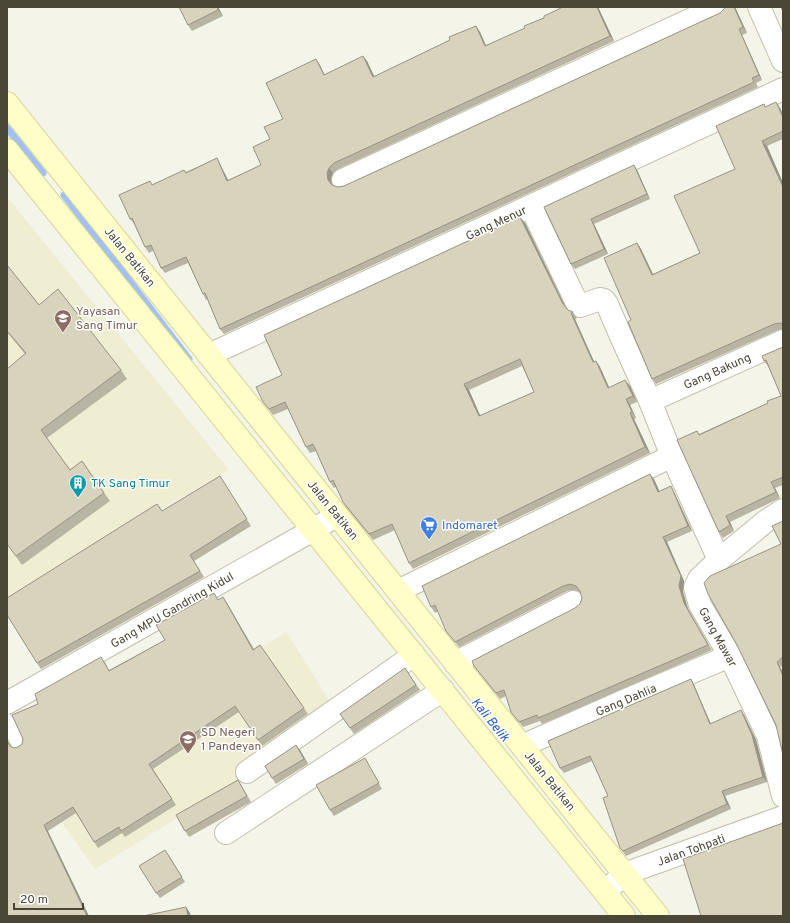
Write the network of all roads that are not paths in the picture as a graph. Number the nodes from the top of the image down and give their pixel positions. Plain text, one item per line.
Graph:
1 (718, 7) edge
2 (758, 7) edge
3 (783, 61) edge
4 (783, 89) edge
5 (7, 103) edge
6 (7, 150) edge
7 (64, 175) junction
8 (343, 180) dead end
9 (42, 193) junction
10 (531, 207) junction
11 (783, 341) edge
12 (209, 355) junction
13 (650, 401) junction
14 (672, 456) junction
15 (783, 510) edge
16 (337, 515) junction
17 (314, 530) junction
18 (719, 560) junction
19 (398, 591) junction
20 (573, 602) dead end
21 (414, 654) junction
22 (730, 656) junction
23 (455, 663) junction
24 (443, 690) junction
25 (7, 703) edge
26 (7, 721) edge
27 (19, 744) edge
28 (522, 746) junction
29 (248, 772) dead end
30 (783, 796) edge
31 (783, 817) edge
32 (226, 833) dead end
33 (615, 883) junction
34 (624, 916) edge
35 (658, 916) edge

1 - 8 street
2 - 3 street
4 - 10 street, Gang Menur
5 - 7 main road, Jalan Batikan
6 - 9 main road, Jalan Batikan
7 - 9 main road
7 - 12 main road, Jalan Batikan
9 - 17 main road, Jalan Batikan
10 - 12 street, Gang Menur
10 - 13 street
11 - 13 street, Gang Bakung
12 - 16 main road, Jalan Batikan
13 - 14 street
14 - 18 street
14 - 19 street
15 - 18 street, Gang Mawar
16 - 17 street, Gang MPU Gandring Kidul
16 - 19 main road, Jalan Batikan
17 - 21 main road, Jalan Batikan
17 - 25 street, Gang MPU Gandring Kidul
18 - 22 street, Gang Mawar
19 - 23 main road, Jalan Batikan
20 - 23 street
21 - 24 main road, Jalan Batikan
21 - 29 street
22 - 28 street, Gang Dahlia
22 - 30 street, Gang Mawar
23 - 28 main road, Jalan Batikan
24 - 32 street
24 - 33 main road, Jalan Batikan
26 - 27 lane
28 - 33 main road, Jalan Batikan
31 - 33 street, Jalan Tohpati
33 - 34 main road, Jalan Batikan
33 - 35 main road, Jalan Batikan

